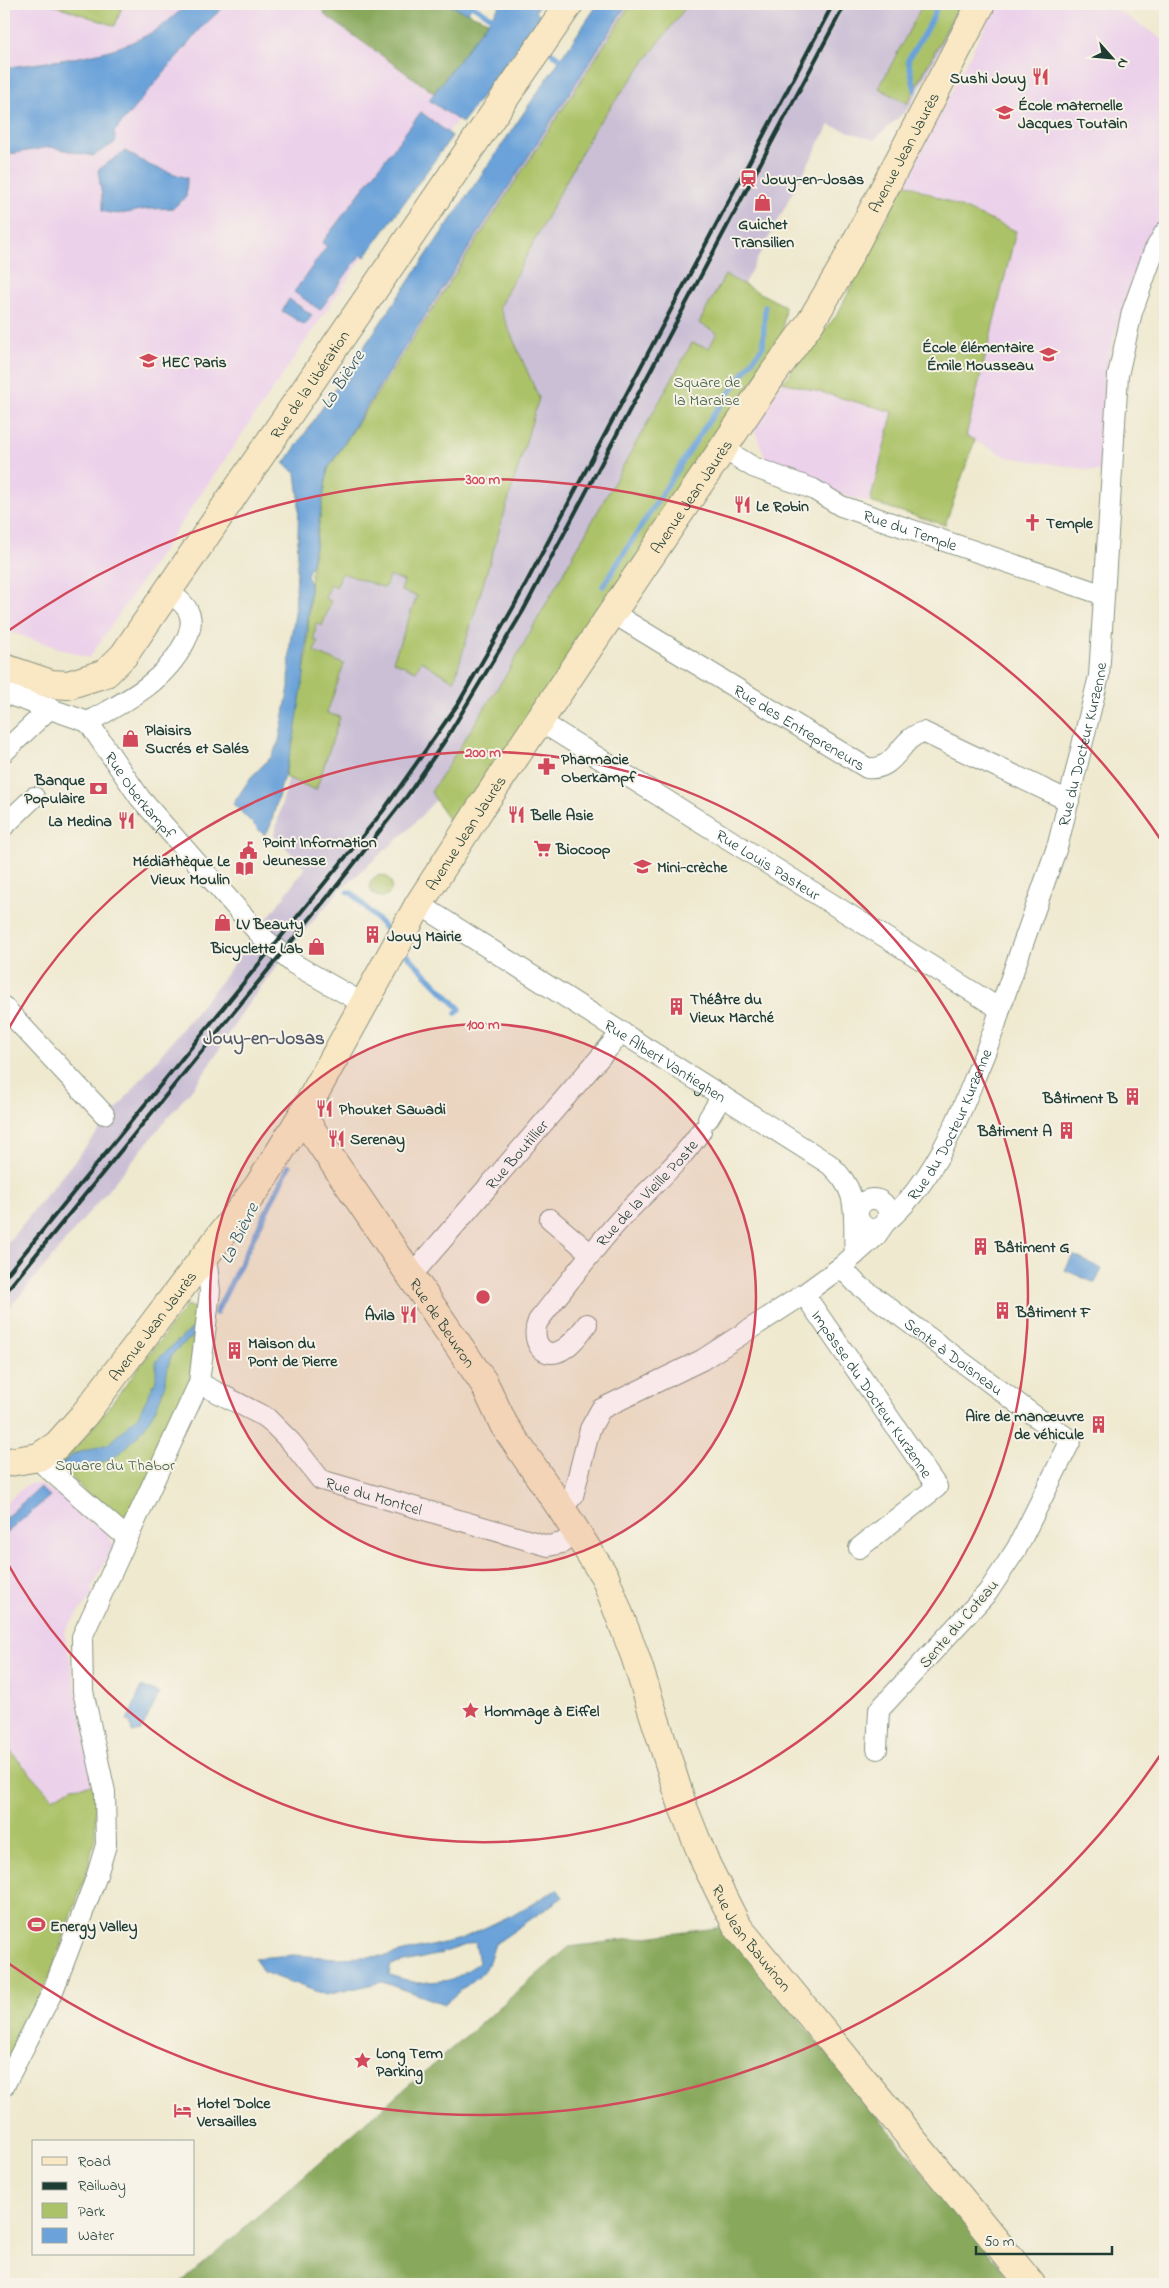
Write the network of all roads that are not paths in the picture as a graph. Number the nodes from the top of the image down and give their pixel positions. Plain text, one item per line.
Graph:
1 (569, 4) edge
2 (981, 4) edge
3 (993, 4) edge
4 (952, 58) junction
5 (1165, 232) edge
6 (1160, 255) edge
7 (724, 449) junction
8 (167, 592) junction
9 (1104, 595) junction
10 (611, 612) junction
11 (4, 668) edge
12 (4, 694) edge
13 (50, 708) junction
14 (538, 720) junction
15 (88, 722) junction
16 (4, 752) edge
17 (34, 797) dead end
18 (1069, 801) junction
19 (4, 826) edge
20 (419, 904) junction
21 (364, 1004) junction
22 (4, 1007) edge
23 (1000, 1009) junction
24 (622, 1032) junction
25 (722, 1096) junction
26 (104, 1114) dead end
27 (302, 1116) junction
28 (829, 1164) junction
29 (881, 1201) junction
30 (550, 1219) dead end
31 (856, 1220) junction
32 (884, 1224) junction
33 (591, 1254) junction
34 (206, 1256) junction
35 (848, 1261) junction
36 (411, 1276) junction
37 (804, 1294) junction
38 (587, 1324) dead end
39 (199, 1383) junction
40 (1071, 1440) joint
41 (39, 1457) junction
42 (4, 1463) edge
43 (561, 1508) junction
44 (577, 1532) junction
45 (126, 1537) junction
46 (859, 1548) dead end
47 (877, 1749) dead end
48 (4, 2086) edge
49 (1032, 2284) edge

1 - 8 main road, Rue de la Libération
2 - 4 main road, Avenue Jean Jaurès
3 - 4 main road, Avenue Jean Jaurès
4 - 7 main road, Avenue Jean Jaurès
5 - 6 street, Rue du Docteur Kurzenne
6 - 9 street, Rue du Docteur Kurzenne
7 - 9 street, Rue du Temple
7 - 10 main road, Avenue Jean Jaurès
8 - 11 main road, Rue de la Libération
8 - 15 street
9 - 18 street, Rue du Docteur Kurzenne
10 - 14 main road, Avenue Jean Jaurès
10 - 18 street, Rue des Entrepreneurs
12 - 13 street
13 - 15 street
13 - 16 street
14 - 20 main road, Avenue Jean Jaurès
14 - 23 street, Rue Louis Pasteur
15 - 21 street, Rue Oberkampf
17 - 19 street
18 - 23 street, Rue du Docteur Kurzenne
20 - 21 main road, Avenue Jean Jaurès
20 - 24 street, Rue Albert Vantieghen
21 - 27 main road, Avenue Jean Jaurès
22 - 26 street
23 - 32 street, Rue du Docteur Kurzenne
24 - 25 street, Rue Albert Vantieghen
24 - 36 street, Rue Boutillier
25 - 28 street, Rue Albert Vantieghen
25 - 33 street, Rue de la Vieille Poste
27 - 34 main road, Avenue Jean Jaurès
27 - 36 main road, Rue de Beuvron
28 - 29 street
28 - 31 street, Rue Albert Vantieghen
29 - 31 street
29 - 32 street
30 - 33 street, Rue de la Vieille Poste
31 - 32 street
31 - 35 street, Rue Albert Vantieghen
32 - 35 street, Rue du Docteur Kurzenne
33 - 38 street, Rue de la Vieille Poste
34 - 39 street
34 - 41 main road, Avenue Jean Jaurès
35 - 37 street, Rue du Docteur Kurzenne
35 - 40 street, Sente à Doisneau
36 - 43 main road, Rue de Beuvron
37 - 43 street, Rue du Docteur Kurzenne
37 - 46 street, Impasse du Docteur Kurzenne
39 - 44 street, Rue du Montcel
39 - 45 street
40 - 47 street, Sente du Coteau
41 - 42 main road, Avenue Jean Jaurès
41 - 45 street
43 - 44 main road, Rue de Beuvron
44 - 49 main road, Rue Jean Bauvinon
45 - 48 street

